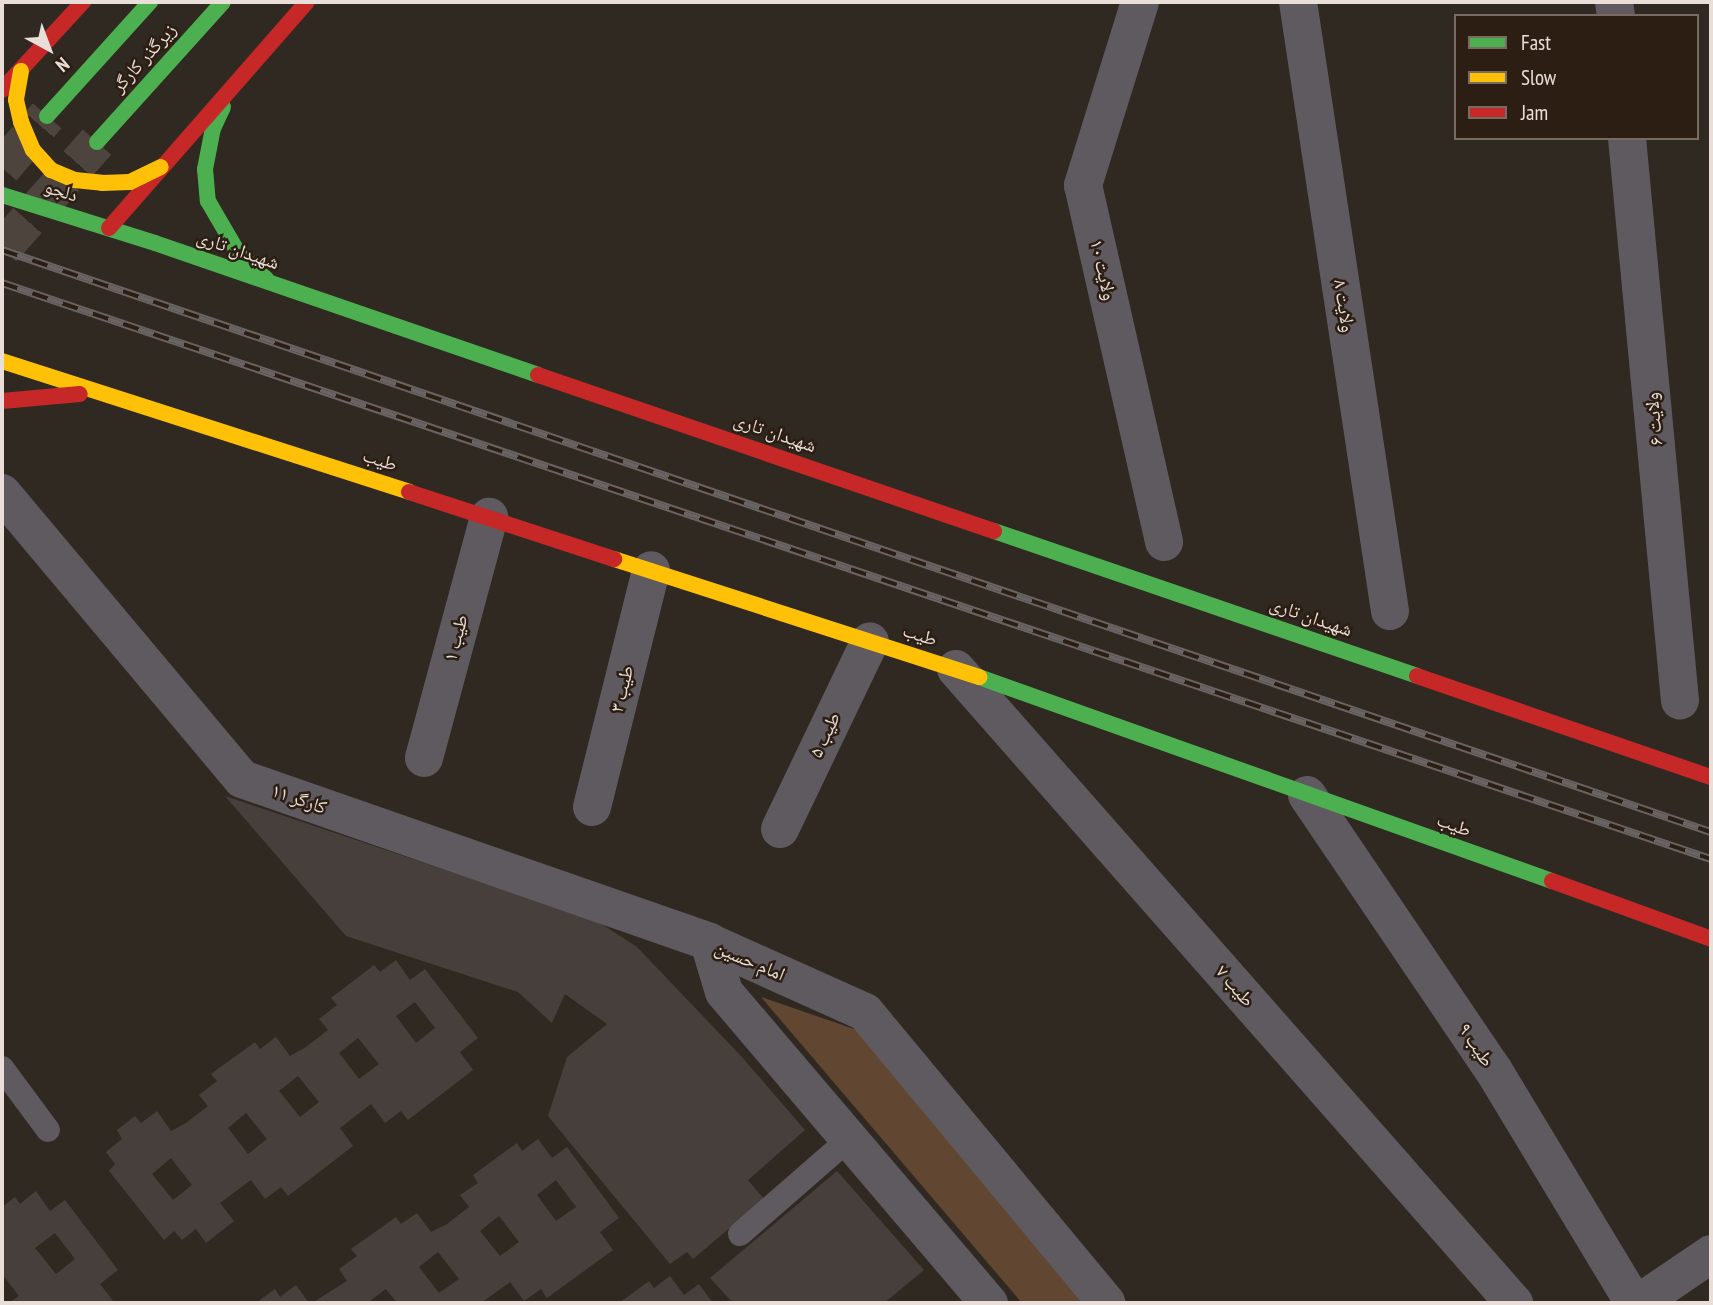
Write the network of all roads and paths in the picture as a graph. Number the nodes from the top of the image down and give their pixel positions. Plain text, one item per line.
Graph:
1 (150, 2) edge
2 (223, 2) edge
3 (307, 2) edge
4 (1140, 2) edge
5 (1298, 2) edge
6 (82, 4) edge
7 (22, 43) dead end
8 (21, 71) junction
9 (231, 88) junction
10 (2, 90) edge
11 (47, 116) tunnel mouth
12 (1627, 140) edge
13 (97, 142) tunnel mouth
14 (161, 167) junction
15 (2, 195) edge
16 (109, 228) junction
17 (270, 283) junction
18 (2, 361) edge
19 (107, 394) junction
20 (2, 401) edge
21 (2, 493) edge
22 (489, 517) junction
23 (1164, 542) dead end
24 (652, 570) junction
25 (1390, 611) dead end
26 (870, 641) junction
27 (956, 669) junction
28 (1680, 701) dead end
29 (424, 758) dead end
30 (1711, 778) edge
31 (1307, 795) junction
32 (592, 807) dead end
33 (780, 829) dead end
34 (1711, 939) edge
35 (709, 942) junction
36 (2, 1068) edge
37 (48, 1130) dead end
38 (849, 1139) junction
39 (740, 1234) dead end
40 (1704, 1267) edge
41 (976, 1299) edge
42 (1107, 1303) edge
43 (1514, 1303) edge
44 (1637, 1303) edge

1 - 11 street, زیرگذر کارگر
2 - 13 street, زیرگذر کارگر
3 - 9 street
4 - 23 street, ولایت ۱۰
5 - 25 street, ولایت ۸
6 - 7 street
6 - 8 street
8 - 10 street
8 - 14 street, bridge
9 - 14 street
9 - 17 street
12 - 28 street, ولایت ۶
14 - 16 street
15 - 16 street, دلجو
16 - 17 street, شهیدان تاری
17 - 30 street, شهیدان تاری
18 - 19 street, طیب
19 - 20 street
19 - 22 street, طیب
21 - 35 street, کارگر ۱۱
22 - 24 street, طیب
22 - 29 street, طیب ۱
24 - 26 street, طیب
24 - 32 street, طیب ۳
26 - 27 street, طیب
26 - 33 street, طیب ۵
27 - 31 street, طیب
27 - 43 street, طیب ۷
31 - 34 street, طیب
31 - 44 street, طیب ۹
35 - 38 street, امام حسین
35 - 42 street, امام حسین
36 - 37 lane
38 - 39 lane
38 - 41 street, امام حسین
40 - 44 street

